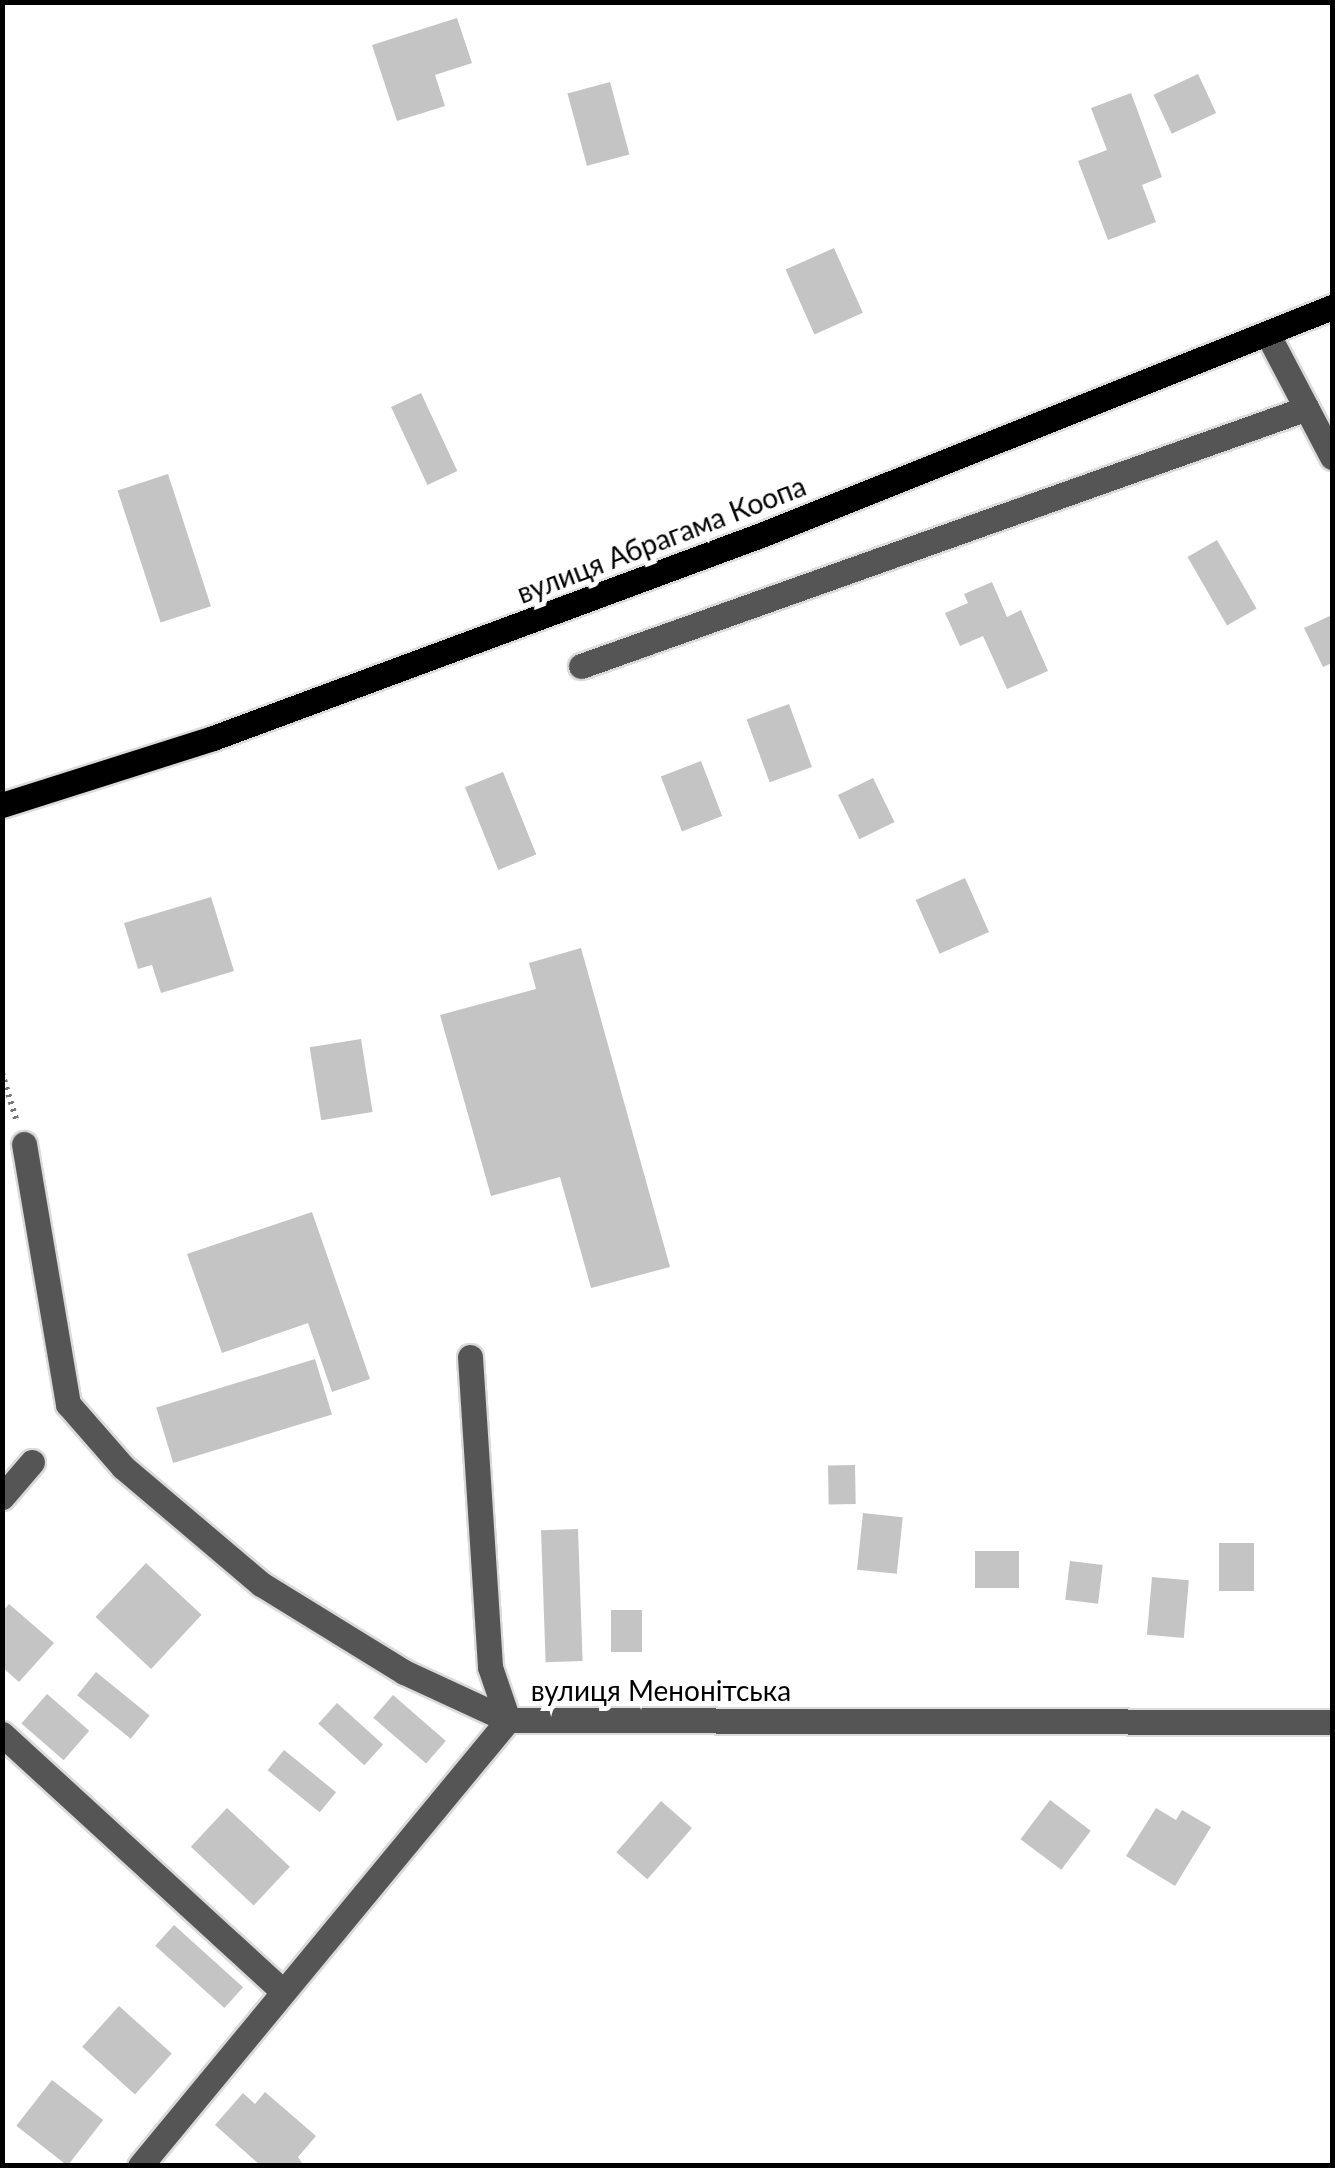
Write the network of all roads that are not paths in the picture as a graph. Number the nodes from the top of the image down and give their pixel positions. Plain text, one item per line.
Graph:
1 (1332, 307) edge
2 (1268, 336) junction
3 (1306, 408) junction
4 (1332, 457) edge
5 (581, 666) dead end
6 (2, 804) edge
7 (24, 1144) road end
8 (470, 1357) dead end
9 (32, 1462) dead end
10 (2, 1497) edge
11 (508, 1720) junction
12 (1332, 1722) edge
13 (2, 1734) edge
14 (281, 1990) junction
15 (140, 2166) edge

1 - 2 main road, вулиця Абрагама Коопа
2 - 3 street
2 - 6 main road, вулиця Абрагама Коопа
3 - 4 street
3 - 5 street
7 - 11 street
8 - 11 street
9 - 10 street
11 - 12 street, вулиця Менонітська
11 - 14 street, вулиця Менонітська
13 - 14 street
14 - 15 street, вулиця Менонітська

